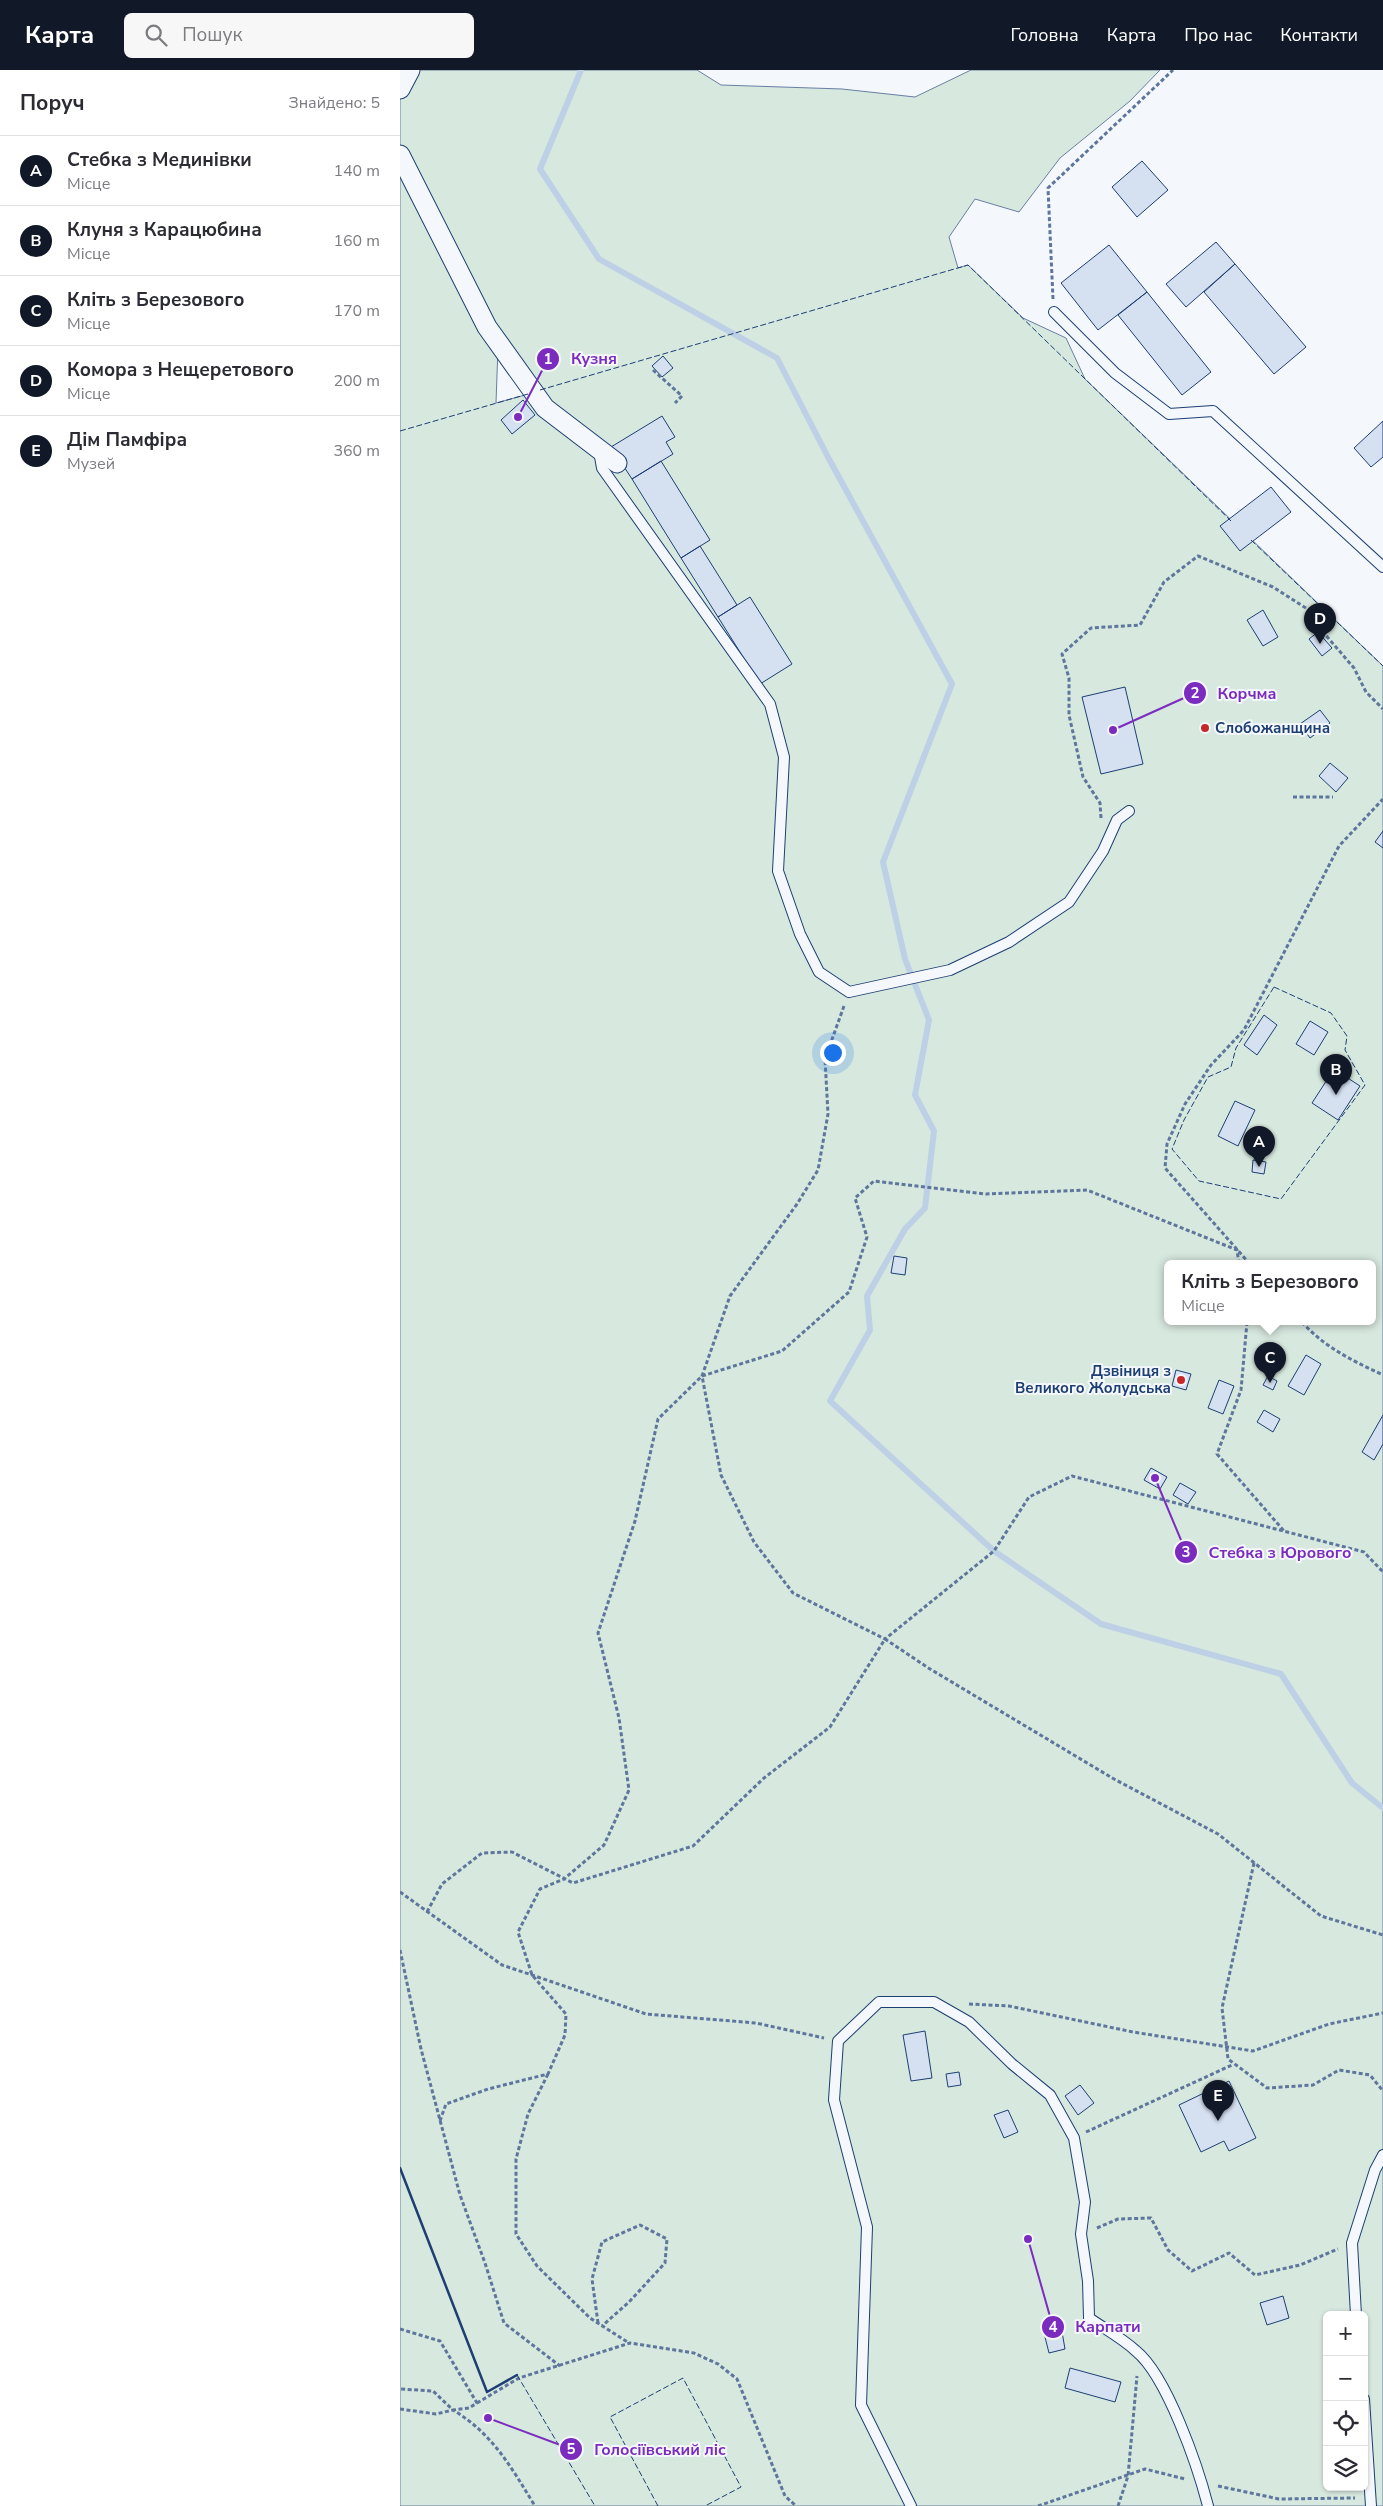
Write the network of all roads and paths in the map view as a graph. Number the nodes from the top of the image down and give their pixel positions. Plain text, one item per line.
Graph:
1 (410, 70) edge
2 (1173, 70) edge
3 (400, 89) edge
4 (400, 155) edge
5 (1054, 312) joint
6 (653, 370) dead end
7 (675, 403) dead end
8 (599, 447) junction
9 (617, 463) dead end
10 (1383, 567) edge
11 (1383, 709) edge
12 (1294, 797) dead end
13 (1333, 797) dead end
14 (1383, 799) edge
15 (1129, 811) dead end
16 (1103, 851) junction
17 (850, 992) junction
18 (1237, 1250) junction
19 (1238, 1260) edge
20 (1246, 1260) edge
21 (1247, 1325) edge
22 (1305, 1325) edge
23 (1383, 1375) edge
24 (702, 1376) junction
25 (1284, 1532) junction
26 (1383, 1572) edge
27 (885, 1639) junction
28 (1254, 1863) junction
29 (564, 1879) junction
30 (400, 1892) edge
31 (427, 1912) junction
32 (1383, 1935) edge
33 (400, 1950) edge
34 (532, 1975) junction
35 (934, 2002) junction
36 (1383, 2013) edge
37 (838, 2041) junction
38 (1226, 2047) junction
39 (1232, 2065) junction
40 (548, 2074) junction
41 (1383, 2091) edge
42 (440, 2121) junction
43 (1074, 2138) junction
44 (1383, 2155) edge
45 (1081, 2234) junction
46 (1352, 2243) junction
47 (1356, 2311) edge
48 (598, 2323) junction
49 (602, 2326) junction
50 (400, 2329) edge
51 (630, 2343) junction
52 (1138, 2352) junction
53 (560, 2366) junction
54 (400, 2389) edge
55 (1364, 2401) edge
56 (477, 2403) junction
57 (400, 2409) edge
58 (453, 2410) junction
59 (535, 2506) edge
60 (796, 2506) edge
61 (912, 2506) edge
62 (1118, 2506) edge
63 (1208, 2506) edge
64 (1371, 2506) edge

1 - 3 street
2 - 5 path
4 - 8 street
5 - 10 lane
6 - 7 path
8 - 9 street
8 - 17 lane
11 - 16 path
12 - 13 path
14 - 18 path
15 - 16 lane
16 - 17 lane
17 - 24 path
18 - 19 path
18 - 20 path
18 - 24 path
21 - 25 path
22 - 23 path
24 - 27 path
24 - 29 path
25 - 26 path
25 - 27 path
27 - 28 path
27 - 29 path
28 - 32 path
28 - 38 path
29 - 31 path
29 - 34 path
30 - 31 path
31 - 34 path
33 - 42 path
34 - 37 path
34 - 40 path
35 - 37 lane
35 - 38 path
35 - 43 lane
36 - 38 path
37 - 61 lane
38 - 39 path
39 - 41 path
39 - 43 path
40 - 42 path
40 - 48 path
42 - 53 path
43 - 45 lane
44 - 46 lane
45 - 46 path
45 - 52 lane
46 - 47 lane
48 - 49 path
48 - 49 path
49 - 51 path
50 - 56 path
51 - 53 path
51 - 60 path
52 - 62 path
52 - 63 lane
53 - 56 path
54 - 58 path
55 - 64 lane
56 - 58 path
57 - 58 path
58 - 59 path

